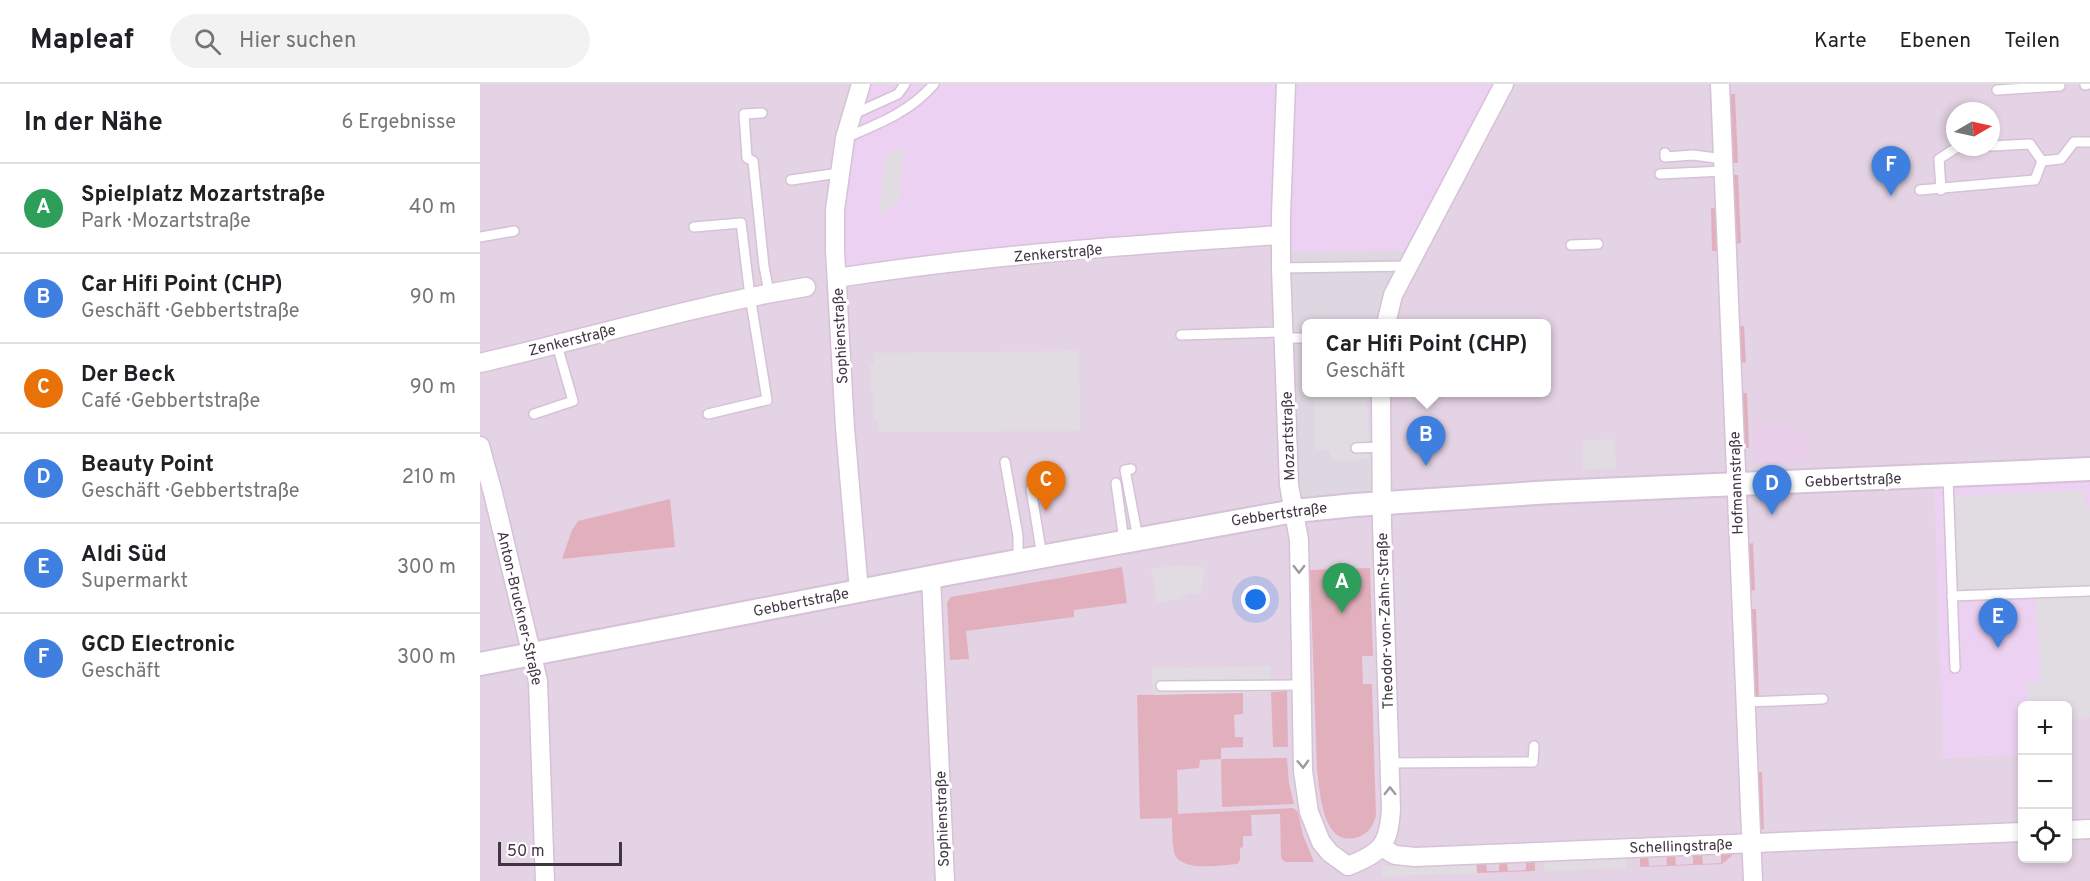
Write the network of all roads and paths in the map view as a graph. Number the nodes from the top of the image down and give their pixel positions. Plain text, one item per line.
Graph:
1 (861, 84) edge
2 (905, 84) edge
3 (934, 84) edge
4 (1286, 84) edge
5 (1504, 84) edge
6 (1720, 84) edge
7 (2060, 86) dead end
8 (1997, 90) dead end
9 (762, 112) dead end
10 (852, 115) junction
11 (845, 138) junction
12 (2090, 142) edge
13 (2000, 146) edge
14 (1665, 153) dead end
15 (1946, 154) edge
16 (2042, 161) junction
17 (1724, 165) junction
18 (839, 173) junction
19 (1660, 174) dead end
20 (791, 180) dead end
21 (1941, 189) junction
22 (1920, 190) dead end
23 (694, 227) dead end
24 (514, 231) dead end
25 (1280, 235) junction
26 (480, 237) edge
27 (1598, 244) dead end
28 (1571, 245) dead end
29 (1409, 266) junction
30 (1281, 268) junction
31 (837, 279) junction
32 (806, 287) dead end
33 (769, 293) junction
34 (750, 297) junction
35 (1387, 319) edge
36 (1181, 335) dead end
37 (1283, 335) junction
38 (1302, 337) edge
39 (558, 345) junction
40 (480, 363) edge
41 (1381, 397) edge
42 (534, 414) dead end
43 (708, 414) dead end
44 (480, 446) edge
45 (1382, 447) junction
46 (1356, 448) dead end
47 (1005, 462) dead end
48 (1131, 469) dead end
49 (2090, 469) edge
50 (1948, 477) junction
51 (1116, 483) dead end
52 (1737, 485) junction
53 (1030, 489) dead end
54 (1382, 503) junction
55 (1294, 511) junction
56 (1131, 539) junction
57 (1042, 556) junction
58 (1018, 561) junction
59 (931, 577) junction
60 (859, 591) junction
61 (2090, 591) edge
62 (1952, 596) junction
63 (531, 654) junction
64 (480, 664) edge
65 (1955, 668) dead end
66 (1302, 685) junction
67 (1161, 686) dead end
68 (1823, 699) dead end
69 (1745, 702) junction
70 (1534, 746) dead end
71 (1389, 763) junction
72 (2090, 829) edge
73 (2072, 830) edge
74 (2018, 832) edge
75 (1751, 842) junction
76 (1381, 848) junction
77 (1348, 873) edge
78 (544, 881) edge
79 (945, 881) edge
80 (1753, 881) edge

1 - 10 street, Sophienstraße
2 - 10 lane
3 - 11 lane
4 - 25 street, Mozartstraße
5 - 29 street
6 - 17 street, Hofmannstraße
7 - 8 lane
9 - 33 lane
10 - 11 street, Sophienstraße
11 - 18 street, Sophienstraße
12 - 16 lane
13 - 16 lane
14 - 17 lane
15 - 21 lane
16 - 21 lane
17 - 19 lane
17 - 52 street, Hofmannstraße
18 - 20 lane
18 - 31 street, Sophienstraße
21 - 22 lane
23 - 34 lane
24 - 26 lane
25 - 30 street, Mozartstraße
25 - 31 street, Zenkerstraße
27 - 28 lane
29 - 30 lane
29 - 35 street
30 - 37 street, Mozartstraße
31 - 60 street, Sophienstraße
32 - 33 street, Zenkerstraße
33 - 34 street, Zenkerstraße
34 - 39 street, Zenkerstraße
34 - 43 lane
36 - 37 lane
37 - 38 lane
37 - 55 street, Mozartstraße
39 - 40 street, Zenkerstraße
39 - 42 lane
41 - 45 street, Theodor-von-Zahn-Straße
44 - 63 street, Anton-Bruckner-Straße
45 - 46 lane
45 - 54 street, Theodor-von-Zahn-Straße
47 - 58 lane
48 - 56 lane
49 - 50 street, Gebbertstraße
50 - 52 street, Gebbertstraße
50 - 62 lane
51 - 56 lane
52 - 54 street, Gebbertstraße
52 - 69 street, Hofmannstraße
53 - 57 lane
54 - 55 street, Gebbertstraße
54 - 71 street, Theodor-von-Zahn-Straße
55 - 56 street, Gebbertstraße
55 -> 66 street, Mozartstraße
56 - 57 street, Gebbertstraße
57 - 58 street, Gebbertstraße
58 - 59 street, Gebbertstraße
59 - 60 street, Gebbertstraße
59 - 79 street, Sophienstraße
60 - 63 street, Gebbertstraße
61 - 62 lane
62 - 65 lane
63 - 64 street, Gebbertstraße
63 - 78 street, Anton-Bruckner-Straße
66 - 67 lane
66 -> 77 street, Mozartstraße
68 - 69 lane
69 - 75 street, Hofmannstraße
70 - 71 lane
76 -> 71 street, Theodor-von-Zahn-Straße
72 - 73 street
74 - 75 street, Schellingstraße
75 - 76 street, Schellingstraße
75 - 80 street, Hofmannstraße
76 - 77 street

